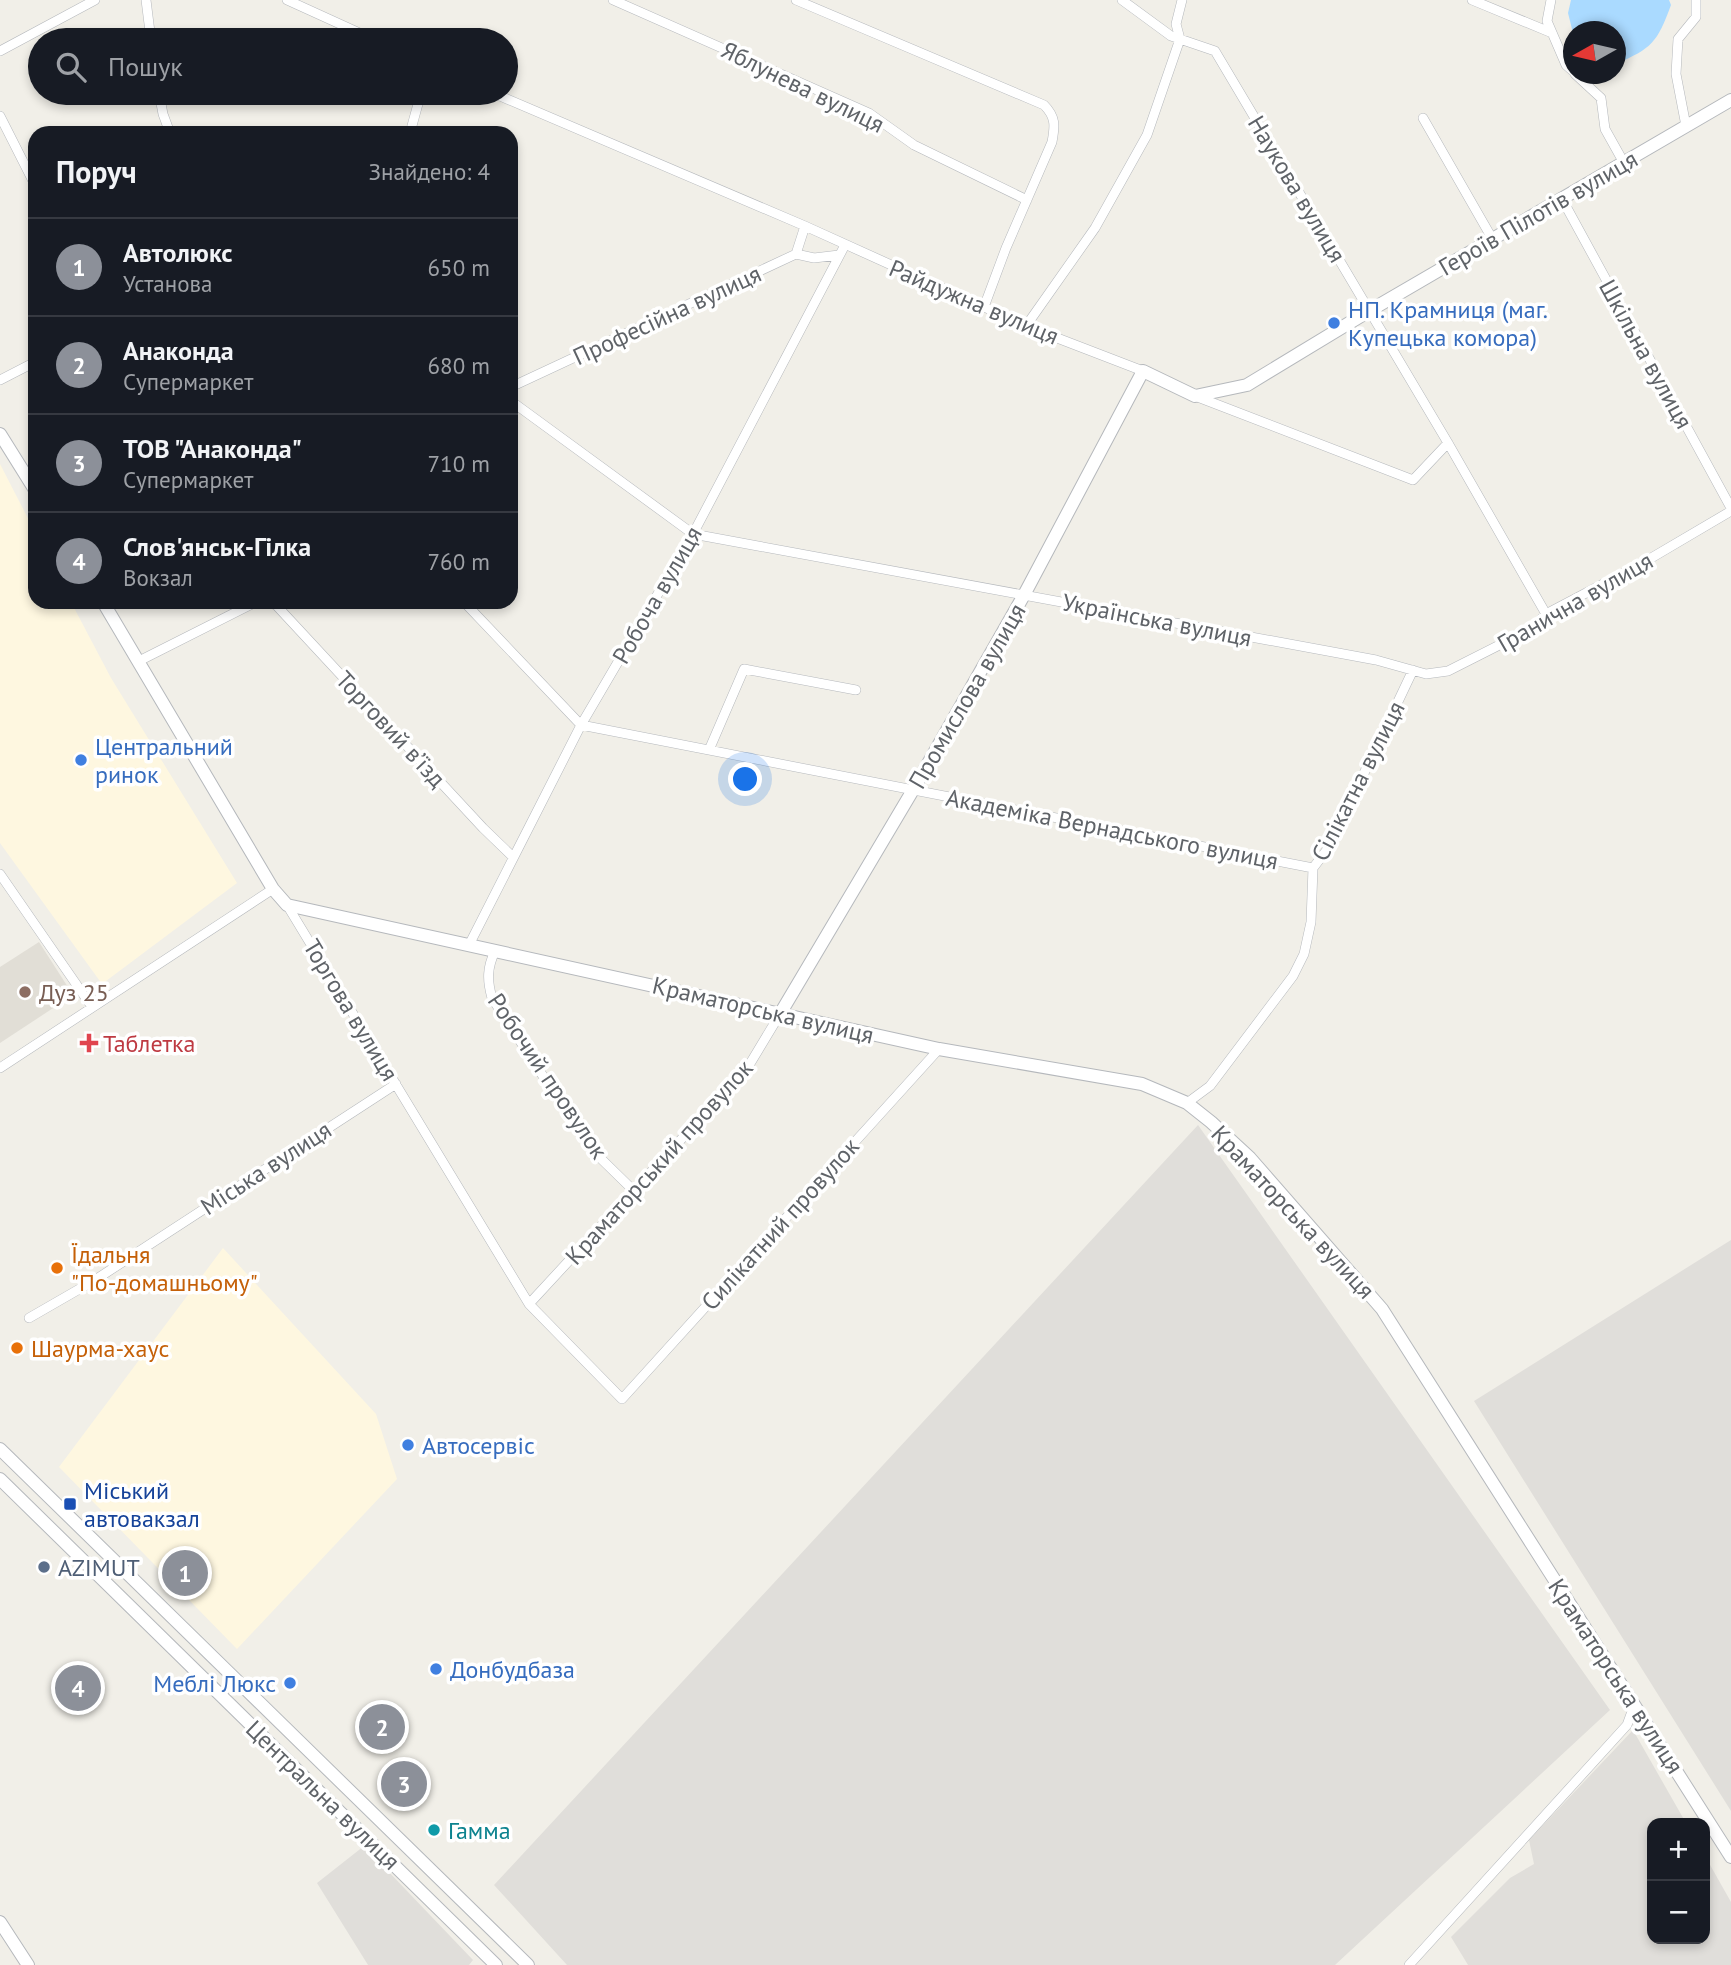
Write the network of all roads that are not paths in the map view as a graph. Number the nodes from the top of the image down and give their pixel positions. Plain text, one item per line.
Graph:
1 (95, 0) edge
2 (146, 0) edge
3 (287, 0) edge
4 (613, 0) edge
5 (796, 0) edge
6 (1122, 0) edge
7 (1182, 0) edge
8 (1472, 0) edge
9 (1551, 0) edge
10 (1696, 0) edge
11 (43, 28) edge
12 (150, 28) edge
13 (349, 28) edge
14 (1552, 33) junction
15 (28, 36) edge
16 (1180, 39) junction
17 (0, 51) edge
18 (1563, 58) edge
19 (1586, 84) edge
20 (1731, 101) edge
21 (518, 104) edge
22 (161, 105) edge
23 (418, 105) edge
24 (0, 116) edge
25 (1423, 118) dead end
26 (167, 126) edge
27 (413, 126) edge
28 (1686, 127) junction
29 (1625, 163) junction
30 (28, 171) edge
31 (1027, 200) junction
32 (1562, 200) junction
33 (805, 226) junction
34 (1493, 240) junction
35 (845, 245) junction
36 (796, 254) junction
37 (839, 255) junction
38 (984, 307) junction
39 (1369, 311) junction
40 (1026, 326) junction
41 (28, 366) edge
42 (1143, 371) junction
43 (0, 380) edge
44 (518, 384) edge
45 (1195, 396) junction
46 (518, 406) edge
47 (0, 434) edge
48 (1448, 443) junction
49 (28, 480) edge
50 (1731, 509) edge
51 (693, 534) junction
52 (1024, 596) junction
53 (107, 609) edge
54 (242, 609) edge
55 (280, 609) edge
56 (471, 609) edge
57 (1546, 614) junction
58 (139, 661) junction
59 (1413, 670) junction
60 (856, 690) dead end
61 (581, 725) junction
62 (709, 750) junction
63 (913, 790) junction
64 (513, 858) junction
65 (1313, 868) junction
66 (0, 874) edge
67 (273, 889) junction
68 (288, 905) junction
69 (469, 945) junction
70 (495, 951) junction
71 (92, 1007) junction
72 (780, 1014) junction
73 (939, 1049) junction
74 (0, 1068) edge
75 (396, 1084) junction
76 (1187, 1103) junction
77 (634, 1191) junction
78 (529, 1304) junction
79 (29, 1318) dead end
80 (622, 1399) joint
81 (0, 1449) edge
82 (0, 1479) edge
83 (1634, 1706) junction
84 (1731, 1857) edge
85 (0, 1922) edge
86 (27, 1965) edge
87 (496, 1965) edge
88 (528, 1965) edge
89 (1409, 1965) edge

1 - 11 street
2 - 12 street
3 - 13 street
4 - 31 street, Яблунева вулиця
5 - 31 street
6 - 16 street, Наукова вулиця
7 - 16 street
8 - 14 street
9 - 14 street
10 - 28 street
14 - 18 street
15 - 17 street
16 - 39 street, Наукова вулиця
16 - 40 street
19 - 29 street
20 - 28 street, Героїв Пілотів вулиця
21 - 33 street, Райдужна вулиця
22 - 26 street
23 - 27 street
24 - 30 street
25 - 34 street
28 - 29 street, Героїв Пілотів вулиця
29 - 32 street, Героїв Пілотів вулиця
31 - 38 street
32 - 34 street, Героїв Пілотів вулиця
32 - 50 street, Шкільна вулиця
33 - 35 street, Райдужна вулиця
33 - 36 street
34 - 39 street, Героїв Пілотів вулиця
35 - 37 street, Робоча вулиця
35 - 38 street, Райдужна вулиця
36 - 37 street
36 - 44 street, Професійна вулиця
37 - 51 street, Робоча вулиця
38 - 40 street, Райдужна вулиця
39 - 45 street, Героїв Пілотів вулиця
39 - 48 street, Наукова вулиця
40 - 42 street, Райдужна вулиця
41 - 43 street
42 - 45 street, Райдужна вулиця
42 - 52 street, Промислова вулиця
45 - 48 street, Райдужна вулиця
46 - 51 street
47 - 49 street
48 - 57 street, Наукова вулиця
50 - 57 street, Гранична вулиця
51 - 52 street, Українська вулиця
51 - 61 street, Робоча вулиця
52 - 59 street, Українська вулиця
52 - 63 street, Промислова вулиця
53 - 58 street, Торгова вулиця
54 - 58 street
55 - 64 street, Торговий в’їзд
56 - 61 street
57 - 59 street, Гранична вулиця
58 - 67 street, Торгова вулиця
59 - 65 street, Сілікатна вулиця
60 - 62 street
61 - 62 street, Академіка Вернадського вулиця
61 - 64 street, Робоча вулиця
62 - 63 street, Академіка Вернадського вулиця
63 - 65 street, Академіка Вернадського вулиця
63 - 72 street, Промислова вулиця
64 - 69 street, Робоча вулиця
65 - 76 street, Сілікатна вулиця
66 - 71 street
67 - 68 street, Торгова вулиця
67 - 71 street
68 - 69 street, Краматорська вулиця
68 - 75 street, Торгова вулиця
69 - 70 street, Краматорська вулиця
70 - 72 street, Краматорська вулиця
70 - 77 street, Робочий провулок
71 - 74 street
72 - 73 street, Краматорська вулиця
72 - 77 street, Краматорський провулок
73 - 76 street, Краматорська вулиця
73 - 80 street, Силікатний провулок
75 - 78 street, Торгова вулиця
75 - 79 street, Міська вулиця
76 - 83 street, Краматорська вулиця
77 - 78 street, Краматорський провулок
78 - 80 street, Торгова вулиця
81 - 88 street, Центральна вулиця
82 - 87 street, Центральна вулиця
83 - 84 street, Краматорська вулиця
83 - 89 street
85 - 86 street

